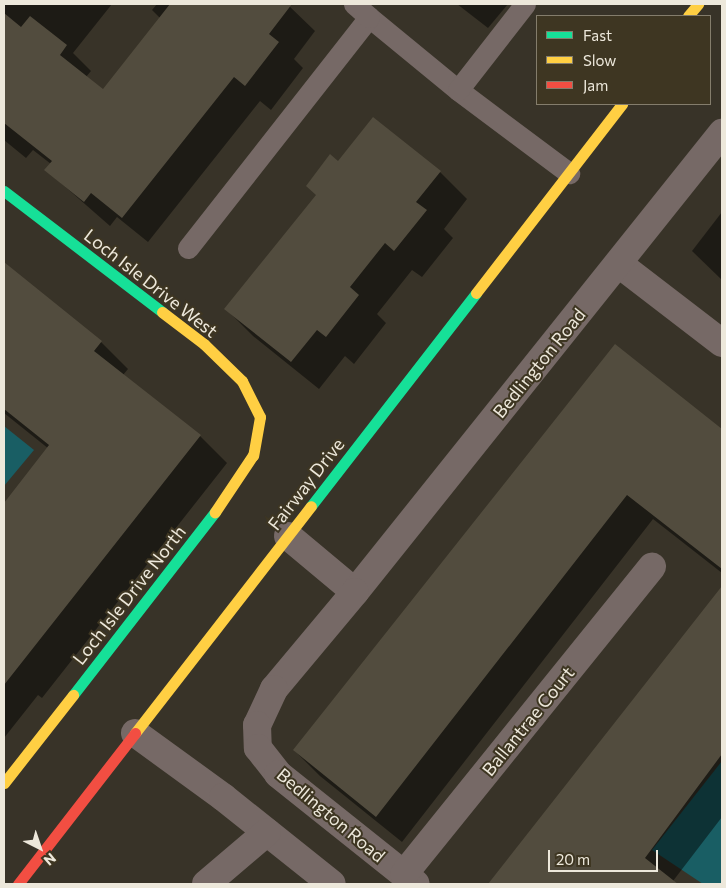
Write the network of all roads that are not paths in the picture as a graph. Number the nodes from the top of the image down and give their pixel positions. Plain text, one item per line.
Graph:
1 (525, 4) edge
2 (698, 4) edge
3 (361, 10) edge
4 (689, 15) edge
5 (458, 90) junction
6 (621, 105) edge
7 (722, 133) edge
8 (569, 173) junction
9 (4, 191) edge
10 (188, 248) dead end
11 (619, 264) junction
12 (722, 343) edge
13 (260, 417) joint
14 (288, 536) junction
15 (652, 567) dead end
16 (355, 592) junction
17 (135, 733) junction
18 (4, 783) edge
19 (267, 832) junction
20 (410, 879) edge
21 (18, 884) edge
22 (206, 884) edge
23 (332, 884) edge

1 - 5 lane
2 - 4 street
3 - 5 lane
3 - 10 lane
5 - 8 lane
6 - 8 street, Fairway Drive
7 - 11 street, Bedlington Road
8 - 14 street, Fairway Drive
9 - 13 street, Loch Isle Drive West
11 - 12 street
11 - 16 street, Bedlington Road
13 - 18 street, Loch Isle Drive North
14 - 16 street
14 - 17 street, Fairway Drive
15 - 20 street, Ballantrae Court
16 - 20 street, Bedlington Road
17 - 19 street
17 - 21 street, Fairway Drive
19 - 22 street
19 - 23 street

